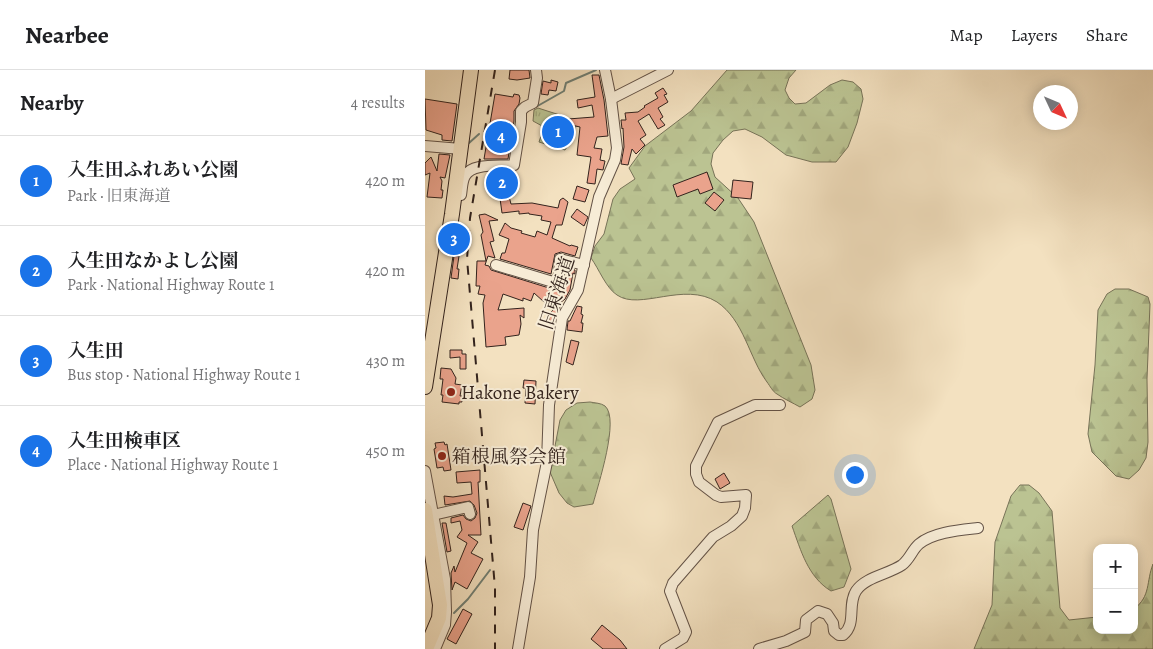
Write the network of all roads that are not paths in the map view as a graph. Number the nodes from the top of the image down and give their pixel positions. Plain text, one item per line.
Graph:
1 (471, 70) edge
2 (537, 70) edge
3 (605, 70) edge
4 (668, 70) edge
5 (611, 99) junction
6 (425, 146) edge
7 (461, 149) junction
8 (450, 225) junction
9 (496, 265) dead end
10 (584, 265) junction
11 (425, 387) edge
12 (780, 405) dead end
13 (425, 471) edge
14 (429, 512) edge
15 (470, 514) dead end
16 (977, 528) dead end
17 (426, 649) edge
18 (435, 649) edge
19 (518, 649) edge
20 (665, 649) edge
21 (759, 649) edge

1 - 7 highway
2 - 8 street
3 - 5 street, 旧東海道
4 - 5 street
5 - 10 street, 旧東海道
6 - 7 street
7 - 8 highway
8 - 11 highway
9 - 10 street
10 - 19 street, 旧東海道
12 - 20 street
13 - 14 street
14 - 15 street
14 - 17 highway
14 - 18 street
16 - 21 street

